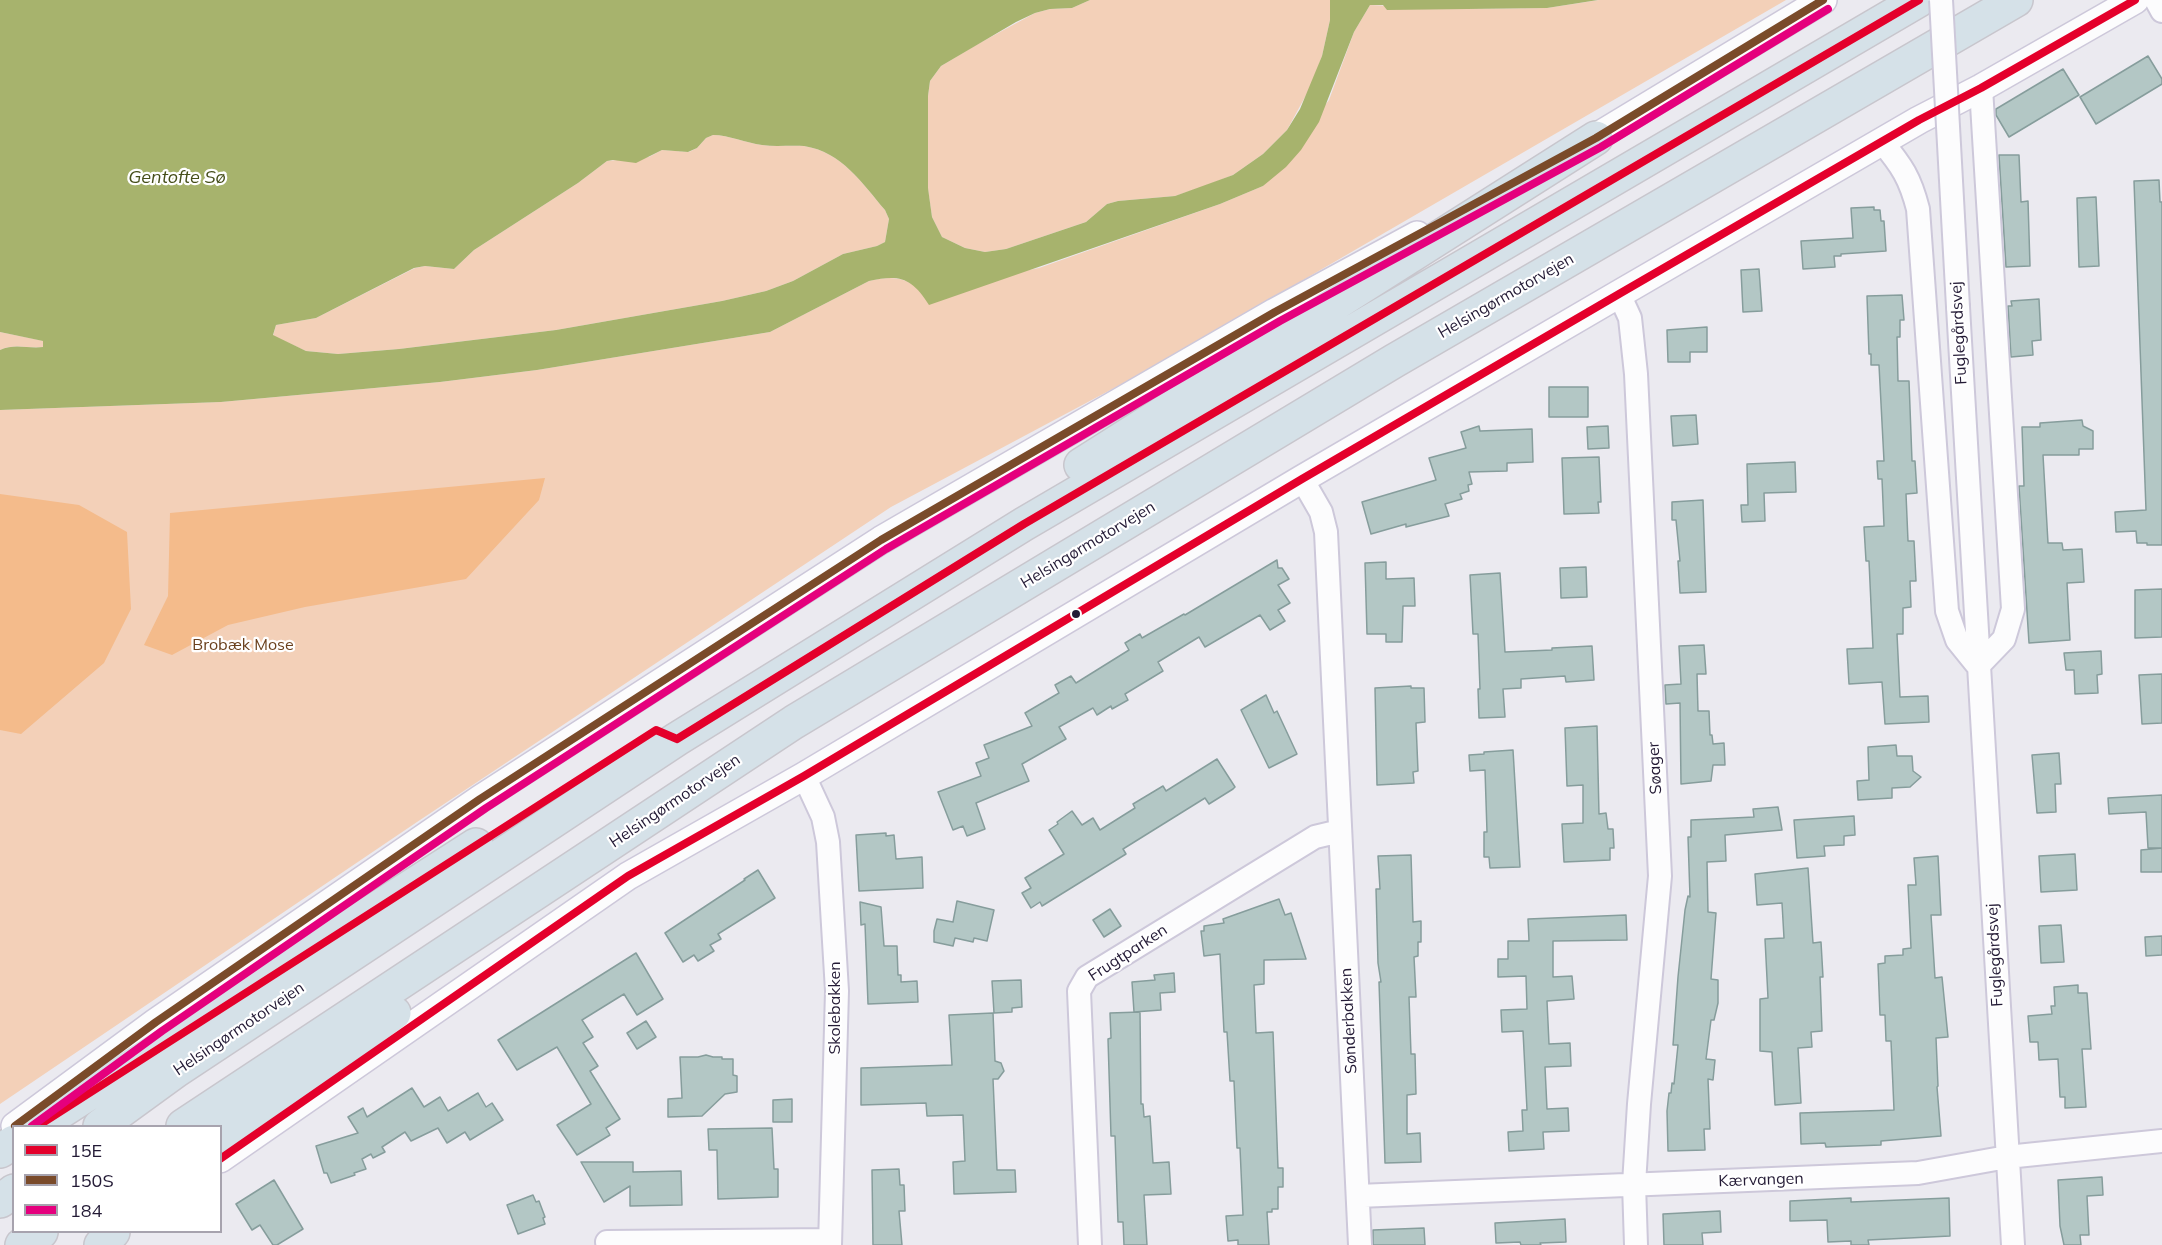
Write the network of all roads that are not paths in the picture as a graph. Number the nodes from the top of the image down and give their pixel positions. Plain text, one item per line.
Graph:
1 (1823, 0) edge
2 (1919, 0) edge
3 (1941, 0) edge
4 (2016, 0) edge
5 (2135, 0) edge
6 (2156, 0) edge
7 (2162, 11) edge
8 (1981, 88) junction
9 (1596, 138) junction
10 (1882, 142) junction
11 (1618, 294) junction
12 (1302, 479) junction
13 (1024, 524) junction
14 (1978, 666) junction
15 (677, 739) junction
16 (804, 776) junction
17 (1340, 831) junction
18 (513, 909) junction
19 (17, 1125) edge
20 (40, 1125) edge
21 (101, 1125) edge
22 (185, 1125) edge
23 (12, 1129) edge
24 (0, 1138) edge
25 (222, 1138) edge
26 (2162, 1141) edge
27 (2007, 1157) junction
28 (222, 1158) edge
29 (1634, 1184) junction
30 (1358, 1196) junction
31 (40, 1233) edge
32 (112, 1233) edge
33 (120, 1233) edge
34 (607, 1242) dead end
35 (830, 1243) edge
36 (22, 1245) edge
37 (102, 1245) edge
38 (1090, 1245) edge
39 (1360, 1245) edge
40 (1636, 1245) edge
41 (2013, 1245) edge

1 - 9 street
2 - 13 highway, Helsingørmotorvejen
3 - 14 street, Fuglegårdsvej, bridge
4 - 18 highway, Helsingørmotorvejen
5 - 8 street
6 - 7 street
8 - 10 street
8 - 14 street
9 - 13 highway
9 - 19 street
10 - 11 street
10 - 14 street, Fuglegårdsvej
11 - 12 street
11 - 29 street, Søager
12 - 16 street
12 - 17 street, Sønderbakken
13 - 15 highway, Helsingørmotorvejen
14 - 27 street, Fuglegårdsvej
15 - 20 highway
15 - 21 highway, Helsingørmotorvejen
16 - 28 street
16 - 35 street, Skolebakken
17 - 30 street, Sønderbakken
17 - 38 street, Frugtparken
18 - 22 highway, Helsingørmotorvejen
18 - 25 highway
23 - 24 street
26 - 27 street, Kærvangen
27 - 29 street, Kærvangen
27 - 41 street, Fuglegårdsvej
29 - 30 street, Kærvangen
29 - 40 street, Søager
30 - 39 street, Sønderbakken
31 - 36 highway
32 - 37 highway
33 - 37 street
34 - 35 street

